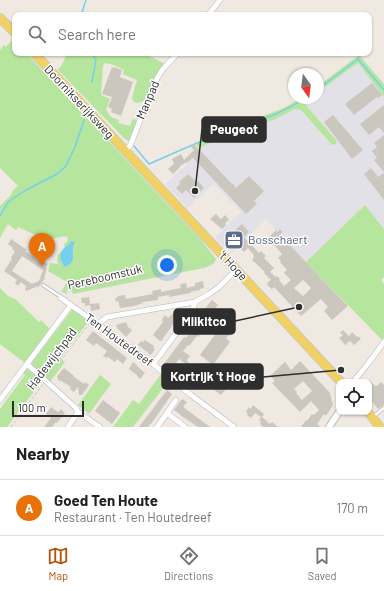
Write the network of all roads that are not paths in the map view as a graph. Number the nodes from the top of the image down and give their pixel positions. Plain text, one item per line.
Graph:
1 (220, 0) edge
2 (210, 12) edge
3 (0, 18) edge
4 (12, 30) edge
5 (37, 56) edge
6 (175, 56) edge
7 (125, 151) junction
8 (236, 270) junction
9 (43, 285) dead end
10 (61, 298) joint
11 (195, 302) junction
12 (71, 305) junction
13 (98, 324) junction
14 (384, 342) edge
15 (27, 364) junction
16 (152, 364) junction
17 (338, 379) edge
18 (355, 379) edge
19 (0, 400) edge
20 (176, 400) dead end
21 (384, 408) edge
22 (78, 412) junction
23 (167, 413) junction
24 (372, 414) edge
25 (337, 415) edge
26 (370, 415) edge
27 (68, 427) edge
28 (100, 427) edge
29 (157, 427) edge
30 (185, 427) edge
31 (234, 427) edge
32 (329, 427) edge
33 (380, 427) edge

1 - 2 street
3 - 4 main road
5 - 7 main road, Doornikserijksweg
6 - 7 street, Manpad
7 - 8 main road, 't Hoge
8 - 11 street
8 - 17 main road, 't Hoge
9 - 10 lane
10 - 12 street, Ten Houtedreef
11 - 13 street
11 - 16 street
12 - 13 street, Ten Houtedreef
12 - 15 street
13 - 16 street, Ten Houtedreef
14 - 18 street
15 - 19 street
15 - 22 street
16 - 31 street, Ten Houtedreef
20 - 23 street
21 - 24 lane
22 - 27 street
22 - 28 street
23 - 29 street
23 - 30 street
25 - 32 street
26 - 33 main road

